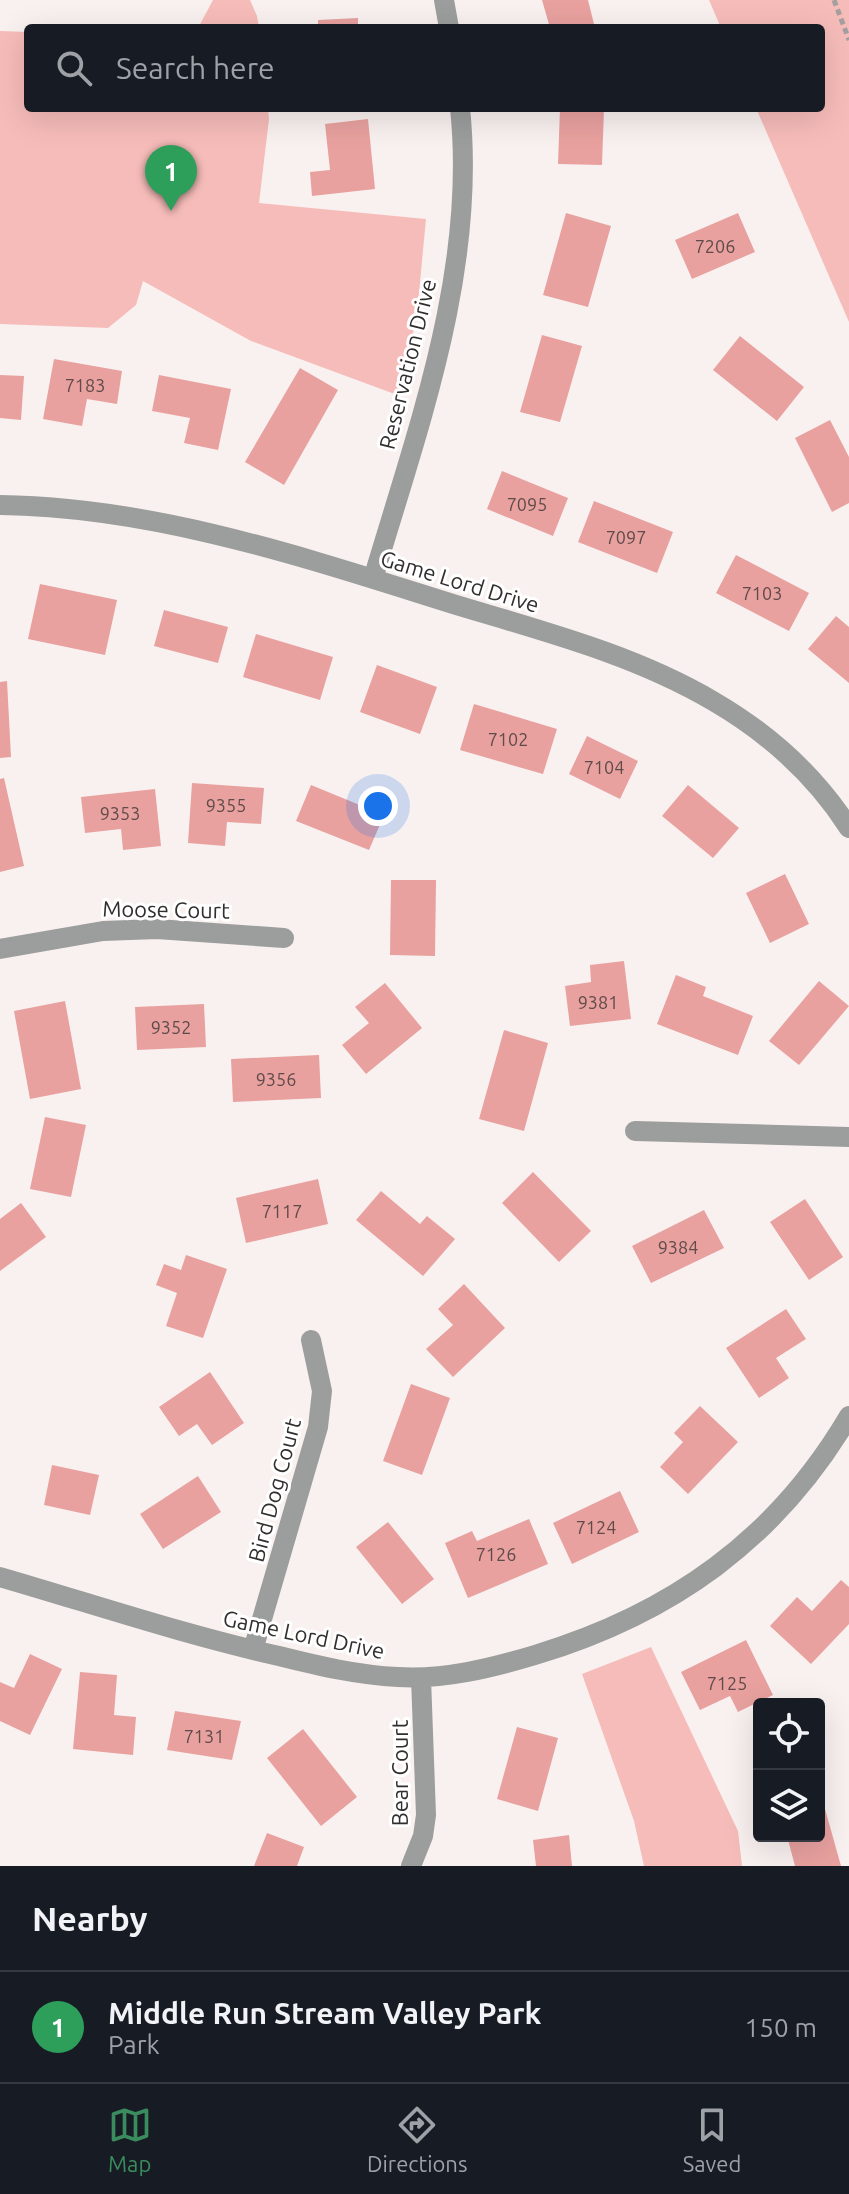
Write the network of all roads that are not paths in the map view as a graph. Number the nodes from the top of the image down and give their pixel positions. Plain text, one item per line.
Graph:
1 (444, 0) edge
2 (448, 24) edge
3 (460, 112) edge
4 (0, 505) edge
5 (373, 579) junction
6 (849, 828) edge
7 (284, 938) dead end
8 (0, 949) edge
9 (635, 1131) dead end
10 (849, 1137) edge
11 (311, 1340) dead end
12 (849, 1416) edge
13 (0, 1577) edge
14 (253, 1650) junction
15 (421, 1678) junction
16 (411, 1866) edge

1 - 2 street
3 - 5 street, Reservation Drive
4 - 5 street, Game Lord Drive
5 - 6 street, Game Lord Drive
7 - 8 street, Moose Court
9 - 10 street
11 - 14 street, Bird Dog Court
12 - 15 street, Game Lord Drive
13 - 14 street, Game Lord Drive
14 - 15 street, Game Lord Drive
15 - 16 street, Bear Court

